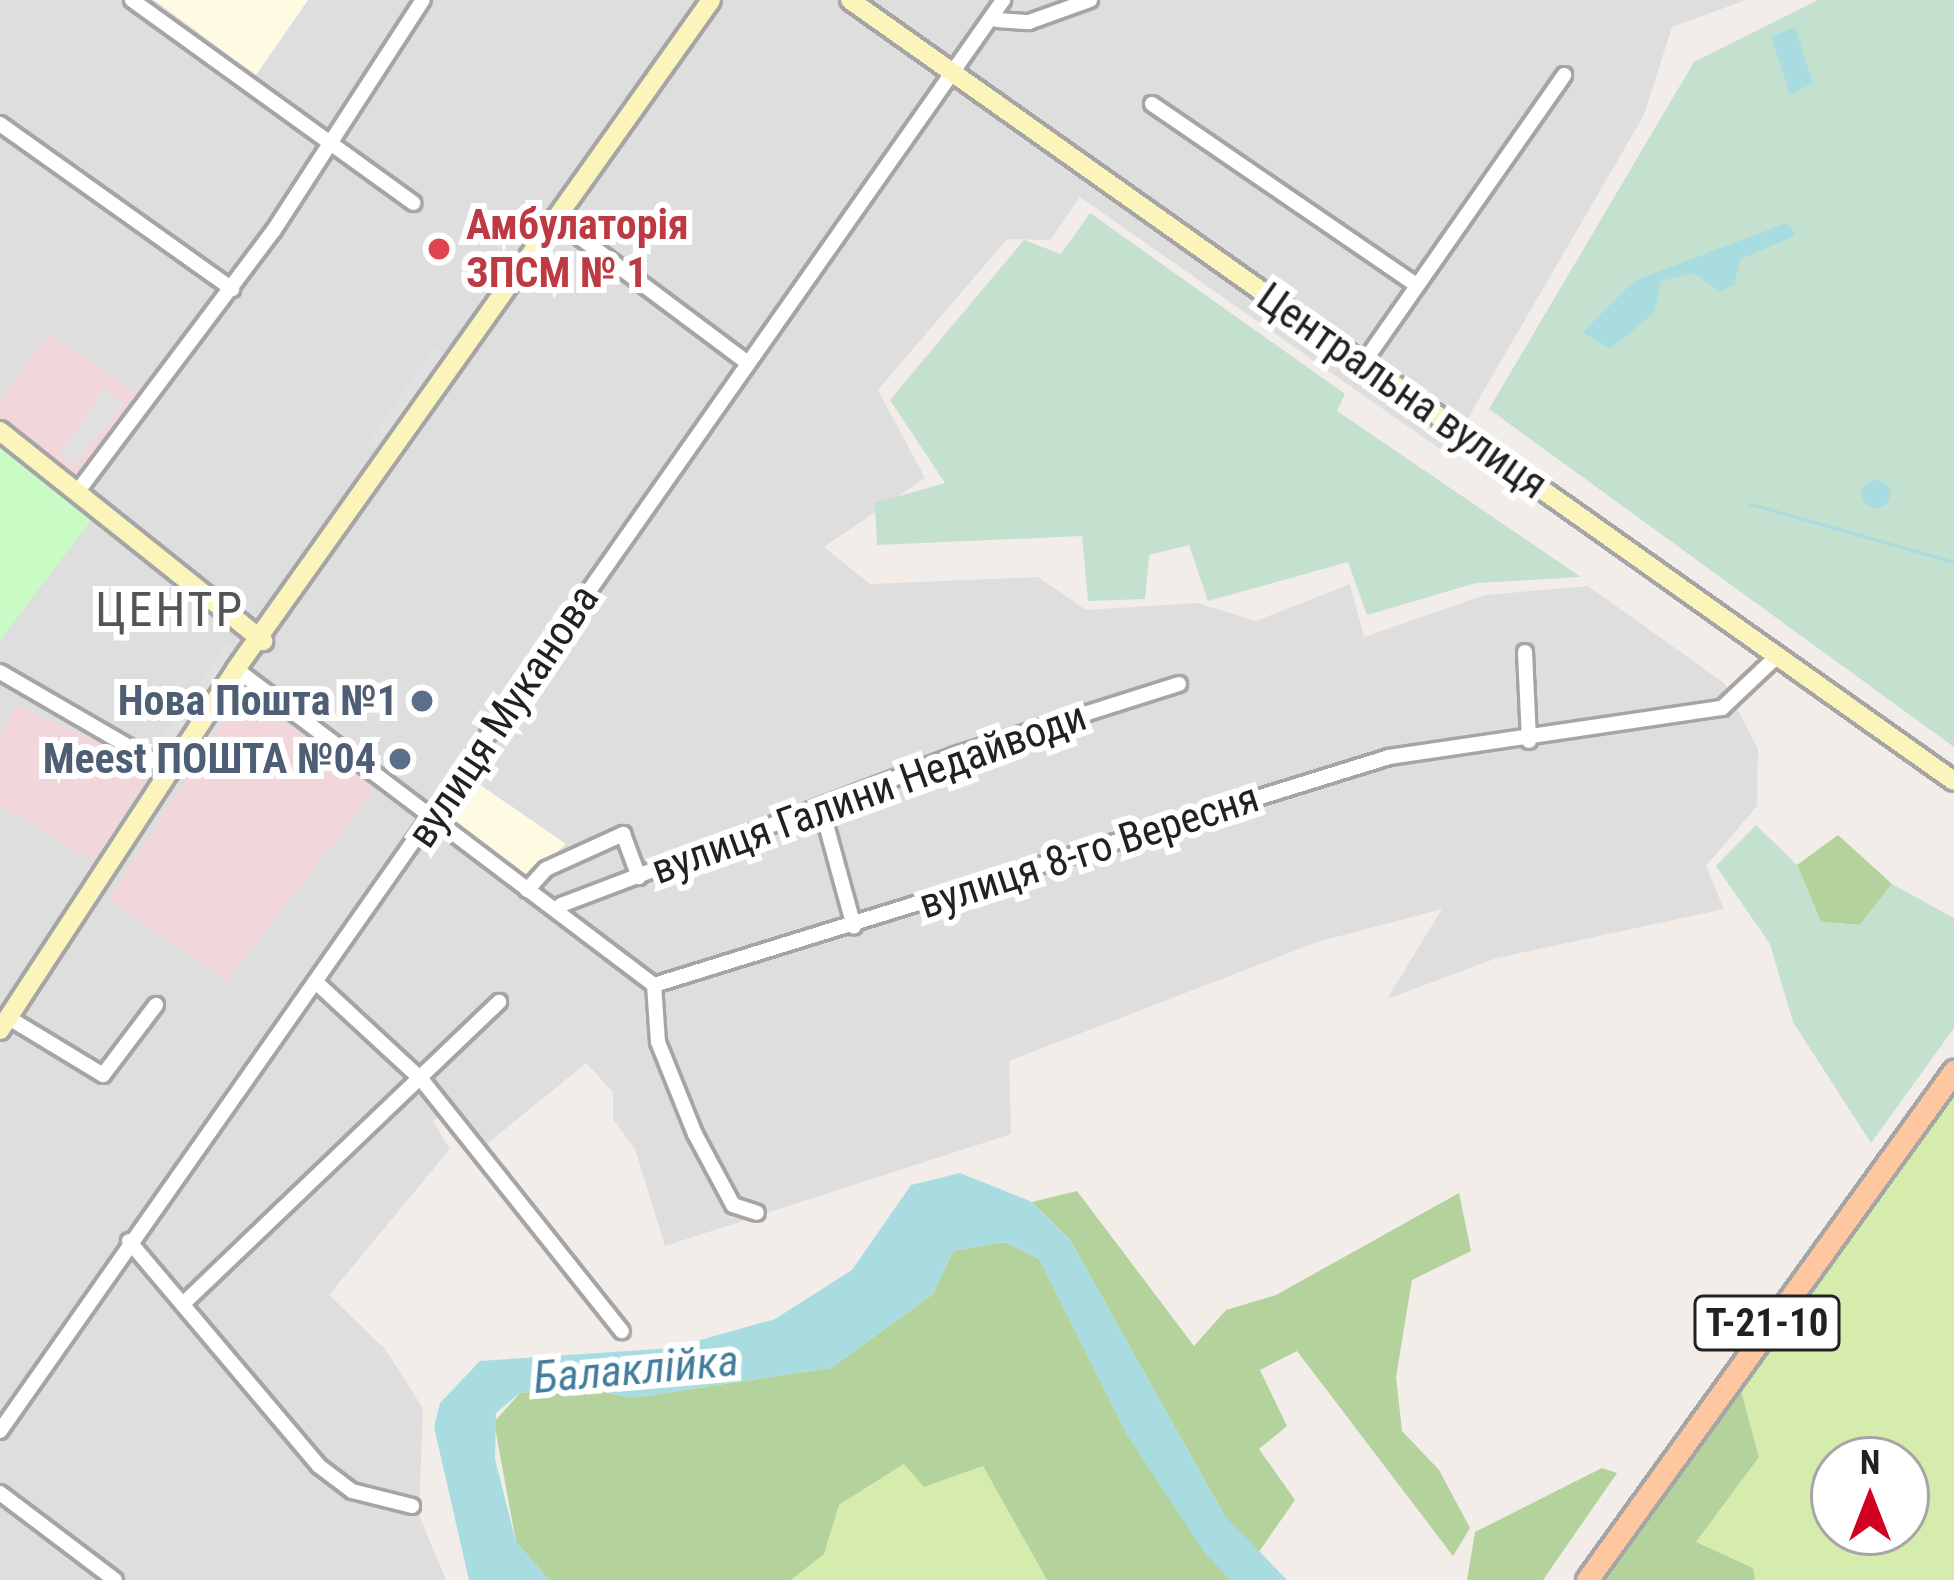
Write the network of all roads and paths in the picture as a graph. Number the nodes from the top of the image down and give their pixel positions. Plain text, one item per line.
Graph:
1 (132, 0) edge
2 (423, 0) edge
3 (711, 0) edge
4 (850, 0) edge
5 (1003, 0) edge
6 (1090, 0) edge
7 (998, 20) junction
8 (951, 74) junction
9 (1564, 75) dead end
10 (1151, 104) dead end
11 (0, 124) edge
12 (328, 145) junction
13 (413, 203) dead end
14 (558, 220) junction
15 (1415, 284) junction
16 (232, 290) junction
17 (745, 361) junction
18 (1364, 362) junction
19 (0, 431) edge
20 (78, 491) junction
21 (263, 641) junction
22 (1525, 652) dead end
23 (1775, 658) junction
24 (236, 669) junction
25 (0, 672) edge
26 (1179, 684) dead end
27 (1529, 741) junction
28 (167, 769) junction
29 (1954, 781) edge
30 (821, 806) junction
31 (433, 818) junction
32 (639, 877) junction
33 (526, 890) junction
34 (561, 905) junction
35 (854, 927) junction
36 (318, 984) junction
37 (654, 985) junction
38 (499, 1001) dead end
39 (156, 1005) dead end
40 (4, 1024) edge
41 (1954, 1071) edge
42 (422, 1080) junction
43 (757, 1214) dead end
44 (129, 1241) junction
45 (184, 1303) junction
46 (622, 1331) dead end
47 (0, 1431) edge
48 (0, 1493) edge
49 (412, 1506) dead end
50 (116, 1580) edge
51 (1587, 1580) edge

1 - 12 street
2 - 12 street
3 - 14 street
4 - 8 street, Центральна вулиця
5 - 7 street, вулиця Муканова
6 - 7 street
7 - 8 street, вулиця Муканова
8 - 17 street, вулиця Муканова
8 - 18 street, Центральна вулиця
9 - 15 street
10 - 15 street
11 - 16 street
12 - 13 street
12 - 16 street
14 - 17 street
14 - 21 street
15 - 18 street
16 - 20 street
17 - 31 street, вулиця Муканова
18 - 23 street, Центральна вулиця
19 - 20 street
20 - 21 street
21 - 24 street
22 - 27 street
23 - 27 street, вулиця 8-го Вересня
23 - 29 street, Центральна вулиця
24 - 28 street
24 - 31 street
25 - 28 street
26 - 30 street, вулиця Галини Недайводи
27 - 35 street, вулиця 8-го Вересня
28 - 40 street
30 - 32 street, вулиця Галини Недайводи
30 - 35 street
31 - 33 street
31 - 36 street, вулиця Муканова
32 - 33 street
32 - 34 street, вулиця Галини Недайводи
33 - 34 street
34 - 37 street
35 - 37 street, вулиця 8-го Вересня
36 - 42 street
36 - 44 street, вулиця Муканова
37 - 43 street
38 - 42 street
39 - 40 street
41 - 51 main road, Т-21-10
42 - 45 street
42 - 46 street
44 - 45 street
44 - 47 street, вулиця Муканова
45 - 49 street
48 - 50 street

